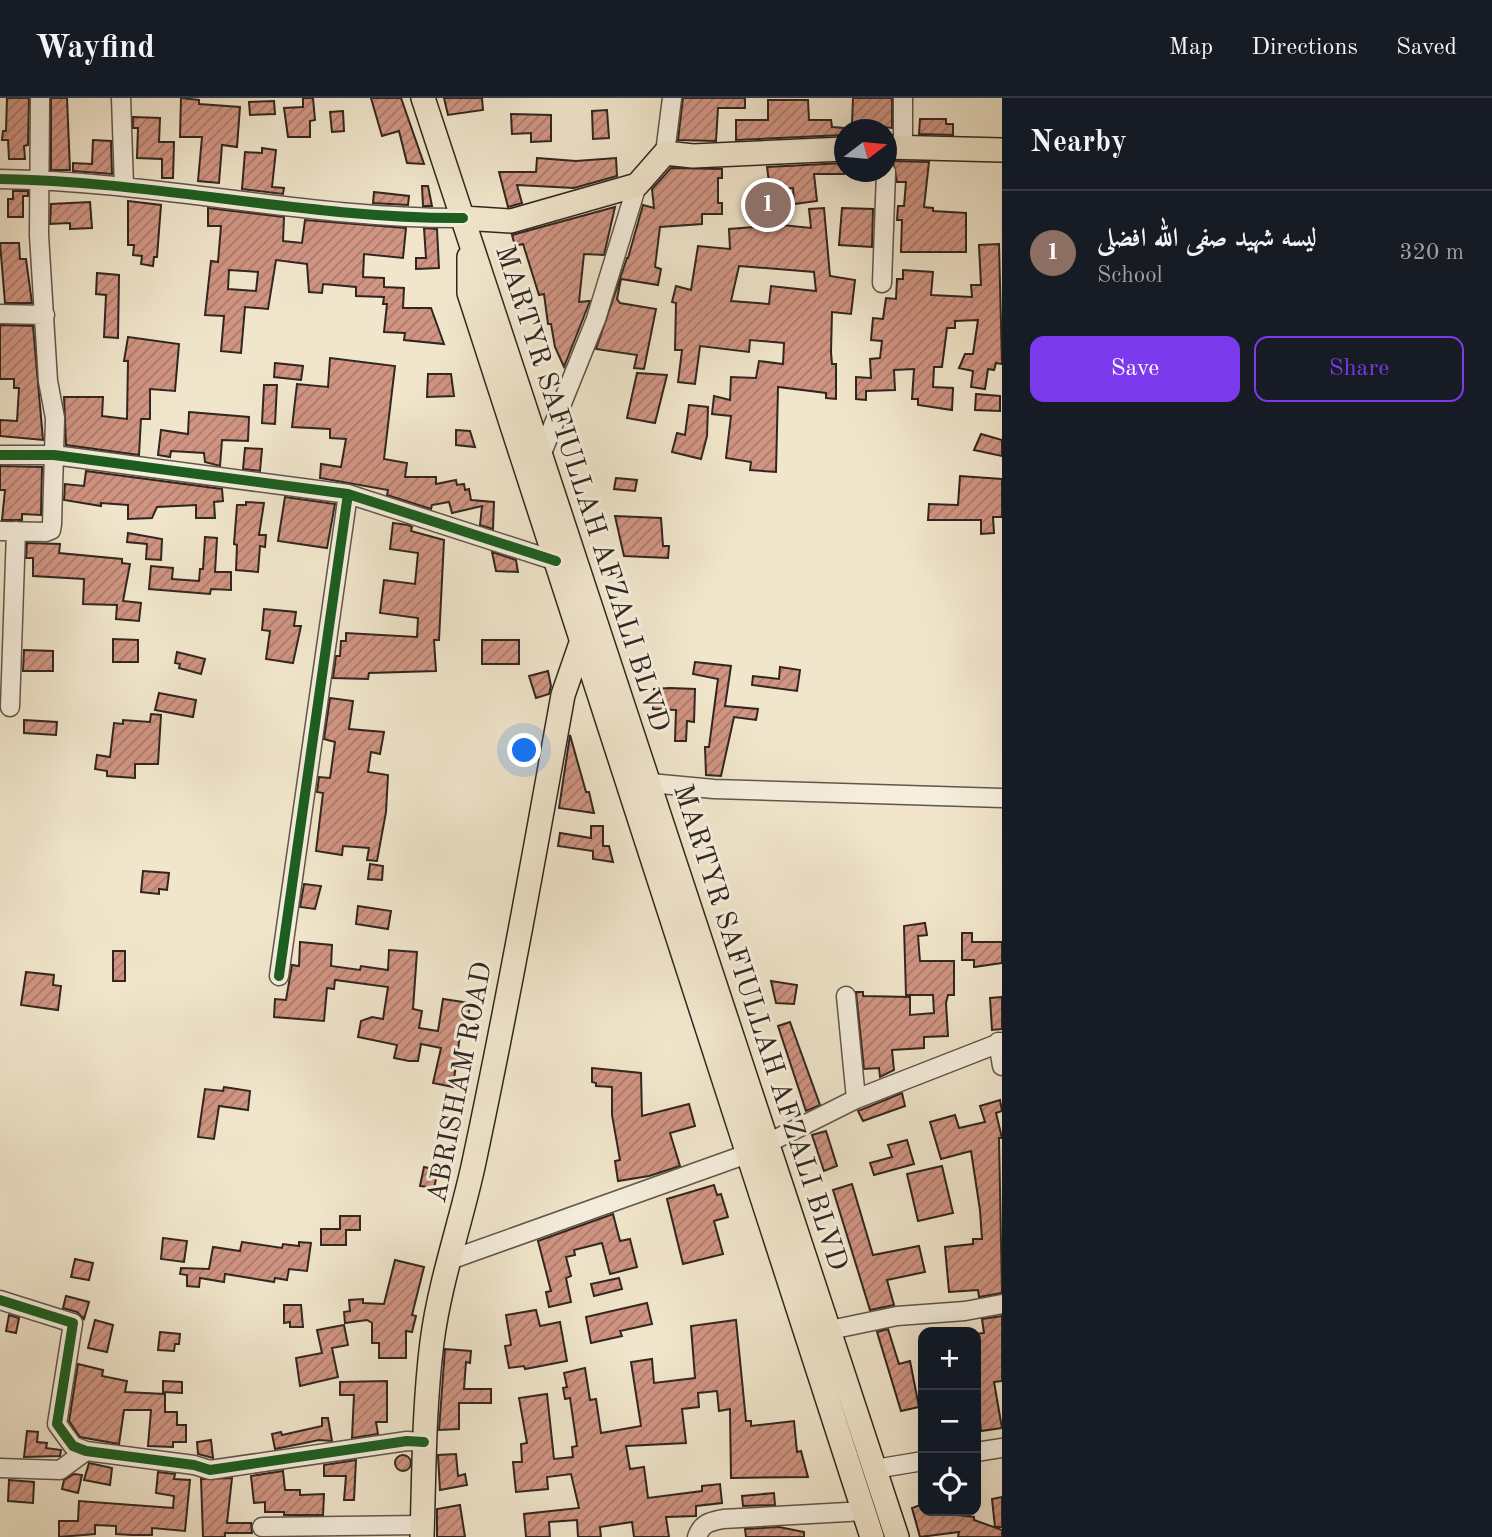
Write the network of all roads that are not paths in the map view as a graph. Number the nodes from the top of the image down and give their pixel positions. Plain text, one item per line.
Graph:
1 (40, 98) edge
2 (121, 98) edge
3 (424, 98) edge
4 (672, 98) edge
5 (903, 98) edge
6 (897, 124) edge
7 (834, 150) edge
8 (1002, 150) edge
9 (897, 151) edge
10 (665, 153) junction
11 (0, 179) edge
12 (42, 180) junction
13 (886, 182) edge
14 (636, 185) junction
15 (124, 186) junction
16 (466, 227) junction
17 (882, 283) dead end
18 (0, 314) edge
19 (45, 316) junction
20 (542, 453) junction
21 (0, 455) edge
22 (54, 455) junction
23 (348, 494) junction
24 (8, 531) edge
25 (556, 561) junction
26 (581, 643) junction
27 (10, 707) dead end
28 (650, 783) junction
29 (1002, 798) edge
30 (279, 976) dead end
31 (846, 996) dead end
32 (1000, 1042) edge
33 (738, 1051) junction
34 (714, 1052) junction
35 (1002, 1066) edge
36 (856, 1099) junction
37 (768, 1143) junction
38 (747, 1154) junction
39 (447, 1261) junction
40 (0, 1300) edge
41 (1002, 1304) edge
42 (830, 1330) junction
43 (424, 1442) junction
44 (1002, 1448) edge
45 (86, 1451) junction
46 (981, 1451) edge
47 (918, 1462) edge
48 (0, 1468) edge
49 (875, 1469) junction
50 (865, 1511) junction
51 (262, 1527) dead end
52 (422, 1531) edge
53 (697, 1537) edge
54 (872, 1537) edge
55 (897, 1537) edge

1 - 12 street
2 - 15 street
3 - 16 main road
4 - 10 street
5 - 6 street
7 - 10 main road
8 - 9 main road
10 - 14 main road
11 - 12 street
12 - 15 street
12 - 19 street
13 - 17 street
14 - 16 main road
14 - 20 street
15 - 16 street
16 - 20 main road, MARTYR SAFIULLAH AFZALI BLVD
16 - 25 main road, MARTYR SAFIULLAH AFZALI BLVD
18 - 19 street
19 - 22 street
20 - 28 main road, MARTYR SAFIULLAH AFZALI BLVD
21 - 22 street
22 - 23 street
22 - 24 street
23 - 25 street
23 - 30 street
24 - 27 street
25 - 26 main road, MARTYR SAFIULLAH AFZALI BLVD
26 - 34 main road, MARTYR SAFIULLAH AFZALI BLVD
26 - 39 main road, ABRISHAM ROAD
28 - 29 street
28 - 33 main road, MARTYR SAFIULLAH AFZALI BLVD
31 - 36 street
32 - 35 street
32 - 36 street
33 - 34 main road
33 - 37 main road, MARTYR SAFIULLAH AFZALI BLVD
34 - 38 main road, MARTYR SAFIULLAH AFZALI BLVD
36 - 37 street
37 - 42 main road, MARTYR SAFIULLAH AFZALI BLVD
38 - 39 street
38 - 50 main road, MARTYR SAFIULLAH AFZALI BLVD
39 - 43 main road, ABRISHAM ROAD
40 - 45 street
41 - 42 street
42 - 49 main road, MARTYR SAFIULLAH AFZALI BLVD
43 - 45 street
43 - 52 main road, ABRISHAM ROAD
44 - 46 street
45 - 48 street
47 - 49 street
49 - 55 main road, MARTYR SAFIULLAH AFZALI BLVD
50 - 53 street
50 - 54 main road, MARTYR SAFIULLAH AFZALI BLVD
51 - 52 street

